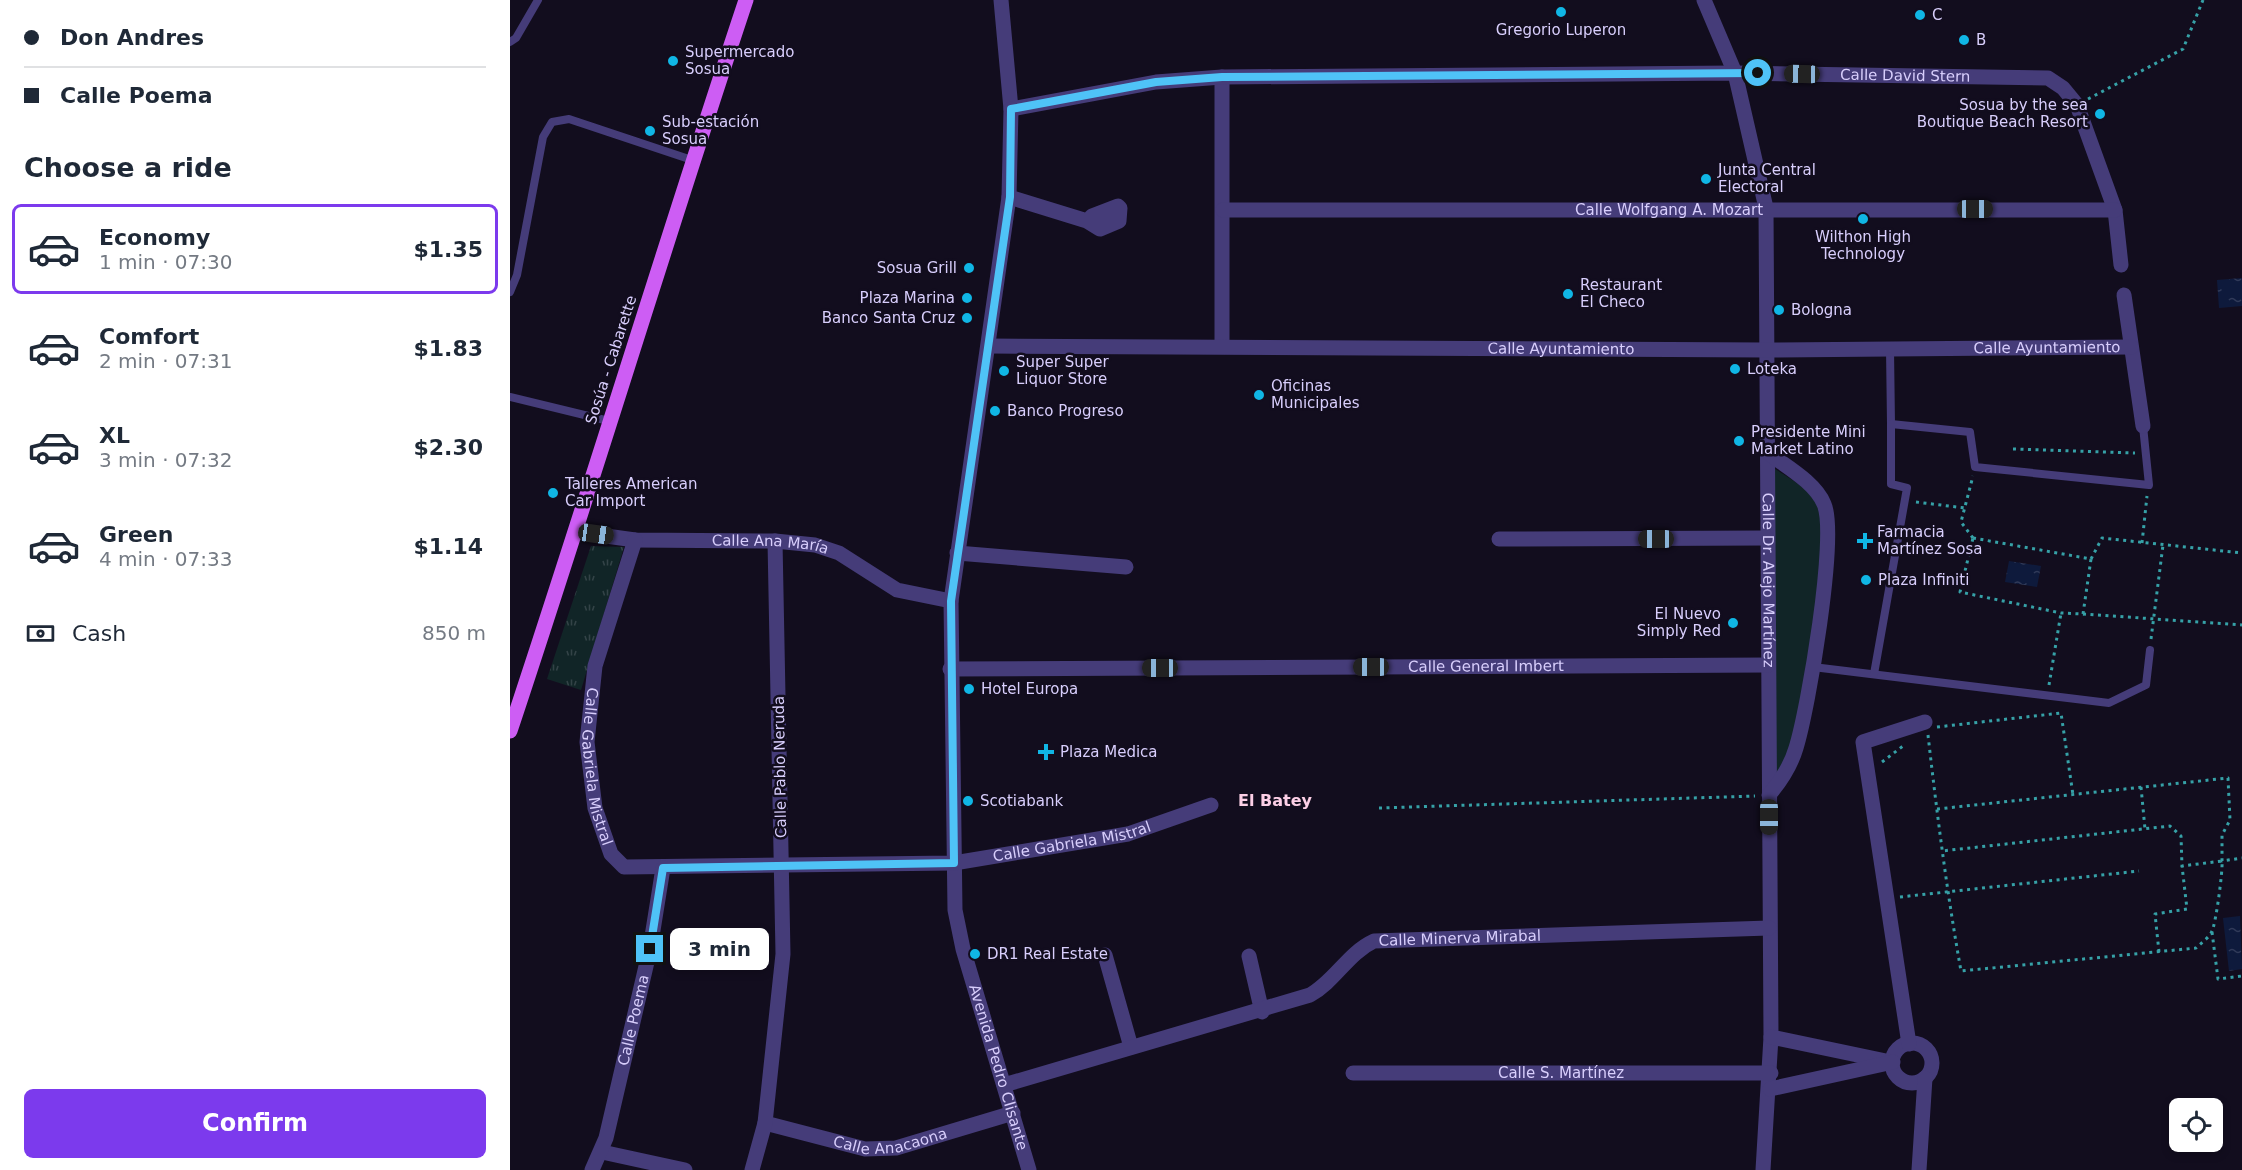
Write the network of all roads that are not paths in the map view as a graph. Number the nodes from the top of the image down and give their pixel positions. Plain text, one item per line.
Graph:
1 (538, 0) edge
2 (746, 0) edge
3 (1001, 0) edge
4 (1704, 0) edge
5 (510, 42) edge
6 (1735, 73) junction
7 (1222, 77) junction
8 (1011, 109) junction
9 (692, 160) junction
10 (1010, 197) junction
11 (1766, 208) junction
12 (1223, 210) junction
13 (2115, 210) junction
14 (1087, 220) dead end
15 (2121, 265) dead end
16 (510, 292) edge
17 (2124, 295) dead end
18 (989, 346) junction
19 (1222, 346) junction
20 (2131, 347) junction
21 (1890, 349) junction
22 (1766, 350) junction
23 (510, 397) edge
24 (609, 421) junction
25 (1892, 424) junction
26 (2143, 426) joint
27 (1767, 452) junction
28 (577, 532) junction
29 (1767, 538) junction
30 (1499, 539) dead end
31 (635, 540) junction
32 (775, 541) junction
33 (957, 553) junction
34 (1126, 567) dead end
35 (951, 601) junction
36 (2150, 650) road end
37 (1768, 665) junction
38 (1813, 667) junction
39 (950, 669) junction
40 (1874, 674) junction
41 (1923, 729) road end
42 (510, 730) edge
43 (1769, 795) junction
44 (1211, 805) dead end
45 (954, 863) junction
46 (783, 866) junction
47 (663, 868) junction
48 (1769, 928) junction
49 (1105, 955) dead end
50 (1249, 956) dead end
51 (1262, 1012) junction
52 (1771, 1038) junction
53 (1909, 1044) junction
54 (1131, 1047) junction
55 (1893, 1062) junction
56 (1353, 1072) dead end
57 (1771, 1073) junction
58 (1925, 1078) junction
59 (1004, 1085) junction
60 (1770, 1089) junction
61 (1013, 1113) junction
62 (765, 1123) junction
63 (602, 1152) junction
64 (592, 1170) edge
65 (685, 1170) edge
66 (752, 1170) edge
67 (1029, 1170) edge
68 (1763, 1170) edge
69 (1919, 1170) edge

1 - 5 lane
2 - 9 main road, Sosúa - Cabarette
3 - 8 street, Avenida Pedro Clisante
4 - 6 street, Calle Dr. Alejo Martínez
6 - 7 street, Calle David Stern
6 - 11 street, Calle Dr. Alejo Martínez
6 - 13 street, Calle David Stern
7 - 8 street, Calle David Stern
7 - 12 street
8 - 10 street, Avenida Pedro Clisante
9 - 16 lane
9 - 24 main road, Sosúa - Cabarette
10 - 14 street
10 - 18 street, Avenida Pedro Clisante
11 - 12 street, Calle Wolfgang A. Mozart
11 - 13 street, Calle Wolfgang A. Mozart
11 - 22 street, Calle Dr. Alejo Martínez
12 - 19 street
13 - 15 street
17 - 20 street
18 - 19 street, Calle Ayuntamiento
18 - 33 street, Avenida Pedro Clisante
19 - 22 street, Calle Ayuntamiento
20 - 21 street, Calle Ayuntamiento
20 - 26 street
21 - 22 street, Calle Ayuntamiento
21 - 25 lane
22 - 27 street, Calle Dr. Alejo Martínez
23 - 24 lane
24 - 28 main road, Sosúa - Cabarette
25 - 26 lane
25 - 40 lane
27 - 29 street, Calle Dr. Alejo Martínez
27 - 38 street
28 - 31 street, Calle Ana María
28 - 42 main road, Sosúa - Cabarette
29 - 30 street
29 - 37 street, Calle Dr. Alejo Martínez
31 - 32 street, Calle Ana María
31 - 47 street, Calle Gabriela Mistral
32 - 35 street, Calle Ana María
32 - 46 street, Calle Pablo Neruda
33 - 34 street
33 - 35 street, Avenida Pedro Clisante
35 - 39 street, Avenida Pedro Clisante
36 - 40 lane
37 - 39 street, Calle General Imbert
37 - 43 street, Calle Dr. Alejo Martínez
38 - 40 lane
38 - 43 street
39 - 45 street, Avenida Pedro Clisante
41 - 53 street
43 - 48 street, Calle Dr. Alejo Martínez
44 - 45 street, Calle Gabriela Mistral
45 - 46 street, Calle Gabriela Mistral
45 - 59 street, Avenida Pedro Clisante
46 - 47 street, Calle Gabriela Mistral
46 - 62 street, Calle Pablo Neruda
47 - 63 street, Calle Poema
48 - 51 street, Calle Minerva Mirabal
48 - 52 street, Calle Dr. Alejo Martínez
49 - 54 street
50 - 51 street
51 - 54 street, Calle Minerva Mirabal
52 - 55 street
52 - 57 street, Calle Dr. Alejo Martínez
53 - 55 street
53 - 58 street
54 - 59 street, Calle Minerva Mirabal
55 - 58 street
55 - 60 street
56 - 57 street, Calle S. Martínez
57 - 60 street, Calle Dr. Alejo Martínez
58 - 69 street
59 - 61 street, Avenida Pedro Clisante
60 - 68 street, Calle Dr. Alejo Martínez
61 - 62 street, Calle Anacaona
61 - 67 street, Avenida Pedro Clisante
62 - 66 street, Calle Pablo Neruda
63 - 64 street, Calle Poema
63 - 65 street

